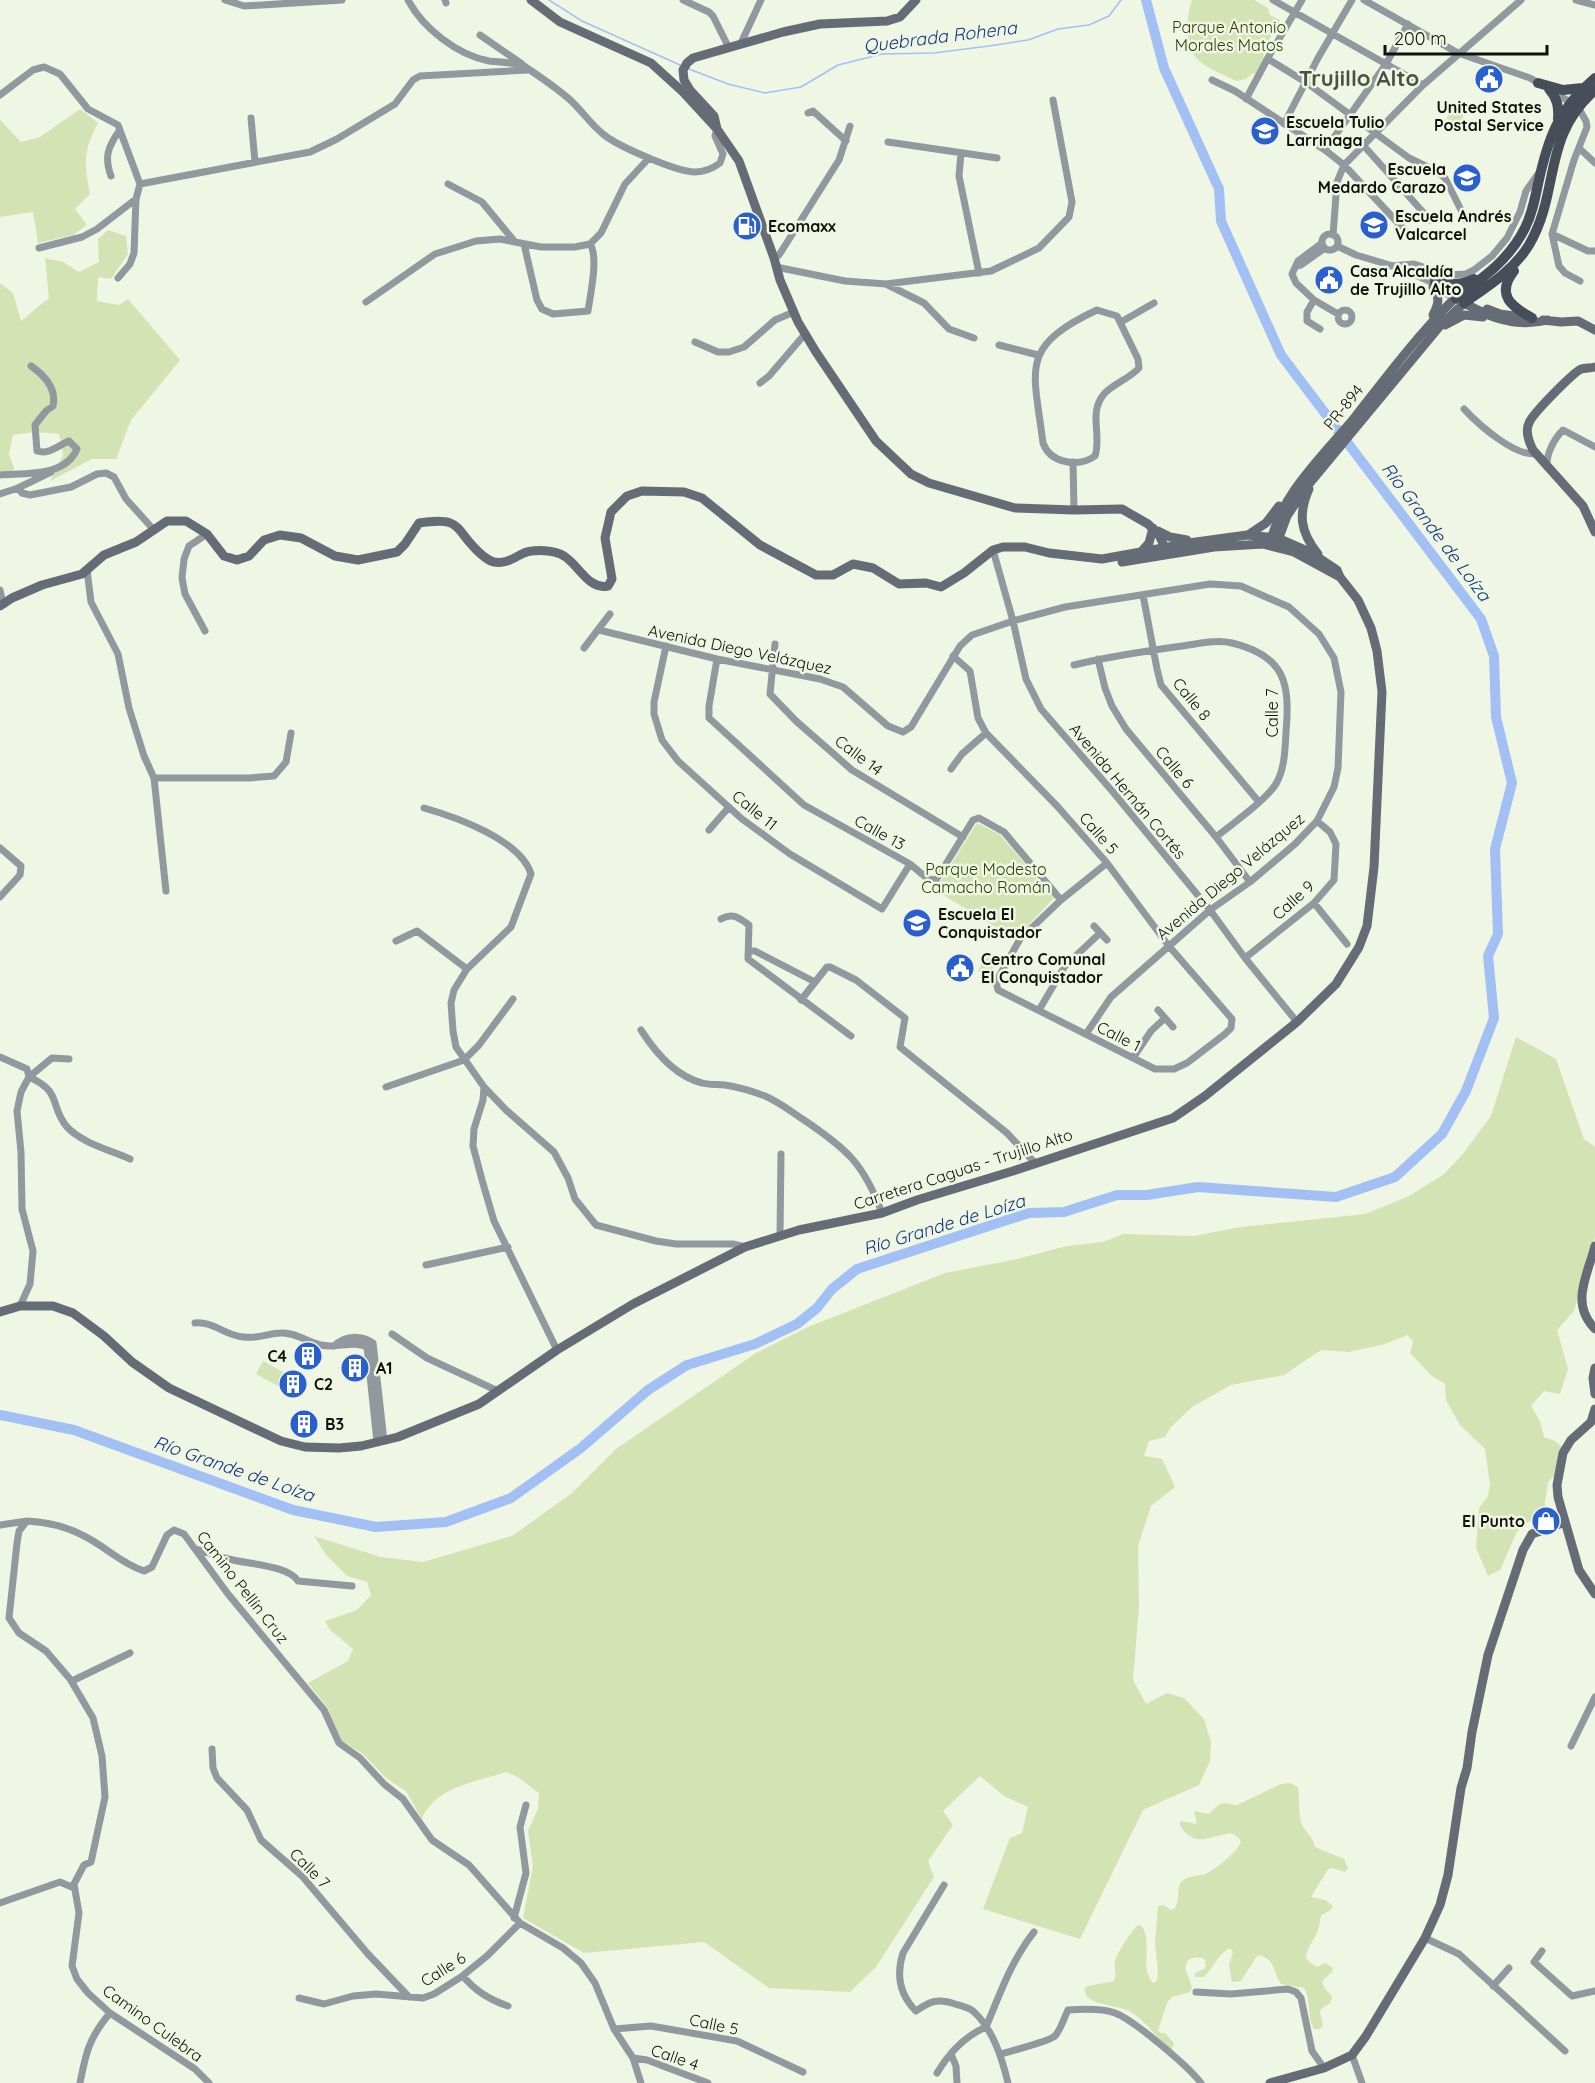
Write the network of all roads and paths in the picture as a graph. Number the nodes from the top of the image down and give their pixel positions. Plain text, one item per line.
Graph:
1 (225, 0) edge
2 (342, 0) edge
3 (408, 0) edge
4 (531, 0) edge
5 (683, 0) edge
6 (761, 0) edge
7 (916, 0) edge
8 (1274, 0) edge
9 (1302, 0) edge
10 (1352, 0) edge
11 (1364, 0) edge
12 (1521, 0) edge
13 (1576, 0) edge
14 (1595, 5) edge
15 (1294, 12) junction
16 (1408, 24) junction
17 (1332, 32) junction
18 (480, 34) dead end
19 (741, 43) junction
20 (728, 46) junction
21 (1458, 52) junction
22 (1268, 59) junction
23 (1386, 64) junction
24 (525, 67) junction
25 (1595, 78) edge
26 (1212, 80) dead end
27 (1307, 82) junction
28 (1538, 83) junction
29 (1423, 85) junction
30 (1583, 88) junction
31 (1549, 89) junction
32 (1595, 90) edge
33 (0, 95) edge
34 (1246, 99) junction
35 (1053, 100) dead end
36 (1574, 104) junction
37 (808, 113) dead end
38 (1350, 113) junction
39 (251, 118) dead end
40 (1558, 121) junction
41 (1284, 124) junction
42 (850, 126) dead end
43 (717, 129) junction
44 (119, 130) junction
45 (1376, 133) junction
46 (846, 141) junction
47 (888, 142) dead end
48 (1364, 146) junction
49 (1580, 149) junction
50 (1325, 150) junction
51 (961, 153) junction
52 (649, 158) junction
53 (997, 158) dead end
54 (255, 162) junction
55 (1595, 163) edge
56 (1344, 165) junction
57 (1541, 171) junction
58 (111, 176) dead end
59 (140, 184) junction
60 (447, 184) dead end
61 (136, 199) junction
62 (1428, 218) dead end
63 (1466, 220) dead end
64 (1552, 234) junction
65 (1334, 235) junction
66 (1412, 238) dead end
67 (515, 242) junction
68 (524, 244) junction
69 (591, 244) junction
70 (1528, 245) junction
71 (1323, 246) junction
72 (1337, 246) junction
73 (39, 248) dead end
74 (1595, 251) edge
75 (775, 262) junction
76 (1391, 266) junction
77 (1491, 272) junction
78 (980, 273) junction
79 (118, 278) dead end
80 (1580, 281) dead end
81 (886, 284) junction
82 (1434, 284) junction
83 (1462, 299) junction
84 (1314, 300) junction
85 (366, 302) dead end
86 (1154, 303) dead end
87 (794, 312) junction
88 (1338, 314) dead end
89 (1491, 317) junction
90 (1532, 318) junction
91 (1548, 320) junction
92 (1121, 322) junction
93 (1432, 328) junction
94 (1320, 329) dead end
95 (1595, 330) edge
96 (805, 334) junction
97 (974, 338) dead end
98 (695, 342) dead end
99 (999, 345) dead end
100 (1038, 355) junction
101 (31, 366) dead end
102 (1595, 368) edge
103 (760, 383) dead end
104 (1464, 409) dead end
105 (1595, 447) edge
106 (1536, 454) junction
107 (1073, 462) junction
108 (1547, 467) junction
109 (56, 470) junction
110 (0, 475) edge
111 (1308, 481) junction
112 (18, 489) junction
113 (0, 494) edge
114 (1291, 494) junction
115 (1074, 510) junction
116 (1153, 528) junction
117 (154, 530) junction
118 (1595, 532) edge
119 (207, 534) junction
120 (1247, 535) junction
121 (1274, 541) junction
122 (1196, 542) junction
123 (993, 550) junction
124 (1167, 551) junction
125 (1141, 552) junction
126 (1102, 559) junction
127 (1323, 560) junction
128 (87, 570) junction
129 (1340, 578) junction
130 (0, 590) edge
131 (1143, 595) junction
132 (1, 605) edge
133 (609, 614) dead end
134 (1013, 621) junction
135 (599, 630) junction
136 (205, 631) dead end
137 (776, 644) dead end
138 (666, 646) junction
139 (584, 648) dead end
140 (1153, 650) junction
141 (953, 656) junction
142 (717, 659) junction
143 (1098, 659) junction
144 (1074, 665) dead end
145 (772, 670) junction
146 (291, 733) dead end
147 (986, 733) junction
148 (951, 769) dead end
149 (154, 778) junction
150 (1259, 802) junction
151 (729, 807) junction
152 (424, 808) dead end
153 (1317, 821) junction
154 (709, 830) dead end
155 (963, 837) junction
156 (1216, 837) junction
157 (0, 848) edge
158 (1107, 863) junction
159 (910, 864) junction
160 (1250, 882) junction
161 (166, 891) dead end
162 (0, 897) edge
163 (1061, 900) junction
164 (1314, 903) junction
165 (1210, 910) junction
166 (721, 920) dead end
167 (1095, 926) dead end
168 (1100, 933) junction
169 (1107, 940) dead end
170 (396, 941) dead end
171 (1347, 944) dead end
172 (1168, 945) junction
173 (749, 951) junction
174 (1245, 958) junction
175 (467, 969) junction
176 (815, 982) junction
177 (513, 999) dead end
178 (801, 1000) junction
179 (1039, 1010) junction
180 (1158, 1010) dead end
181 (1164, 1019) junction
182 (1297, 1022) junction
183 (1173, 1027) dead end
184 (1231, 1028) joint
185 (641, 1030) dead end
186 (1086, 1034) junction
187 (851, 1036) dead end
188 (0, 1057) edge
189 (1133, 1058) junction
190 (69, 1059) dead end
191 (464, 1060) junction
192 (29, 1077) junction
193 (386, 1087) dead end
194 (484, 1087) junction
195 (781, 1154) dead end
196 (130, 1159) dead end
197 (1035, 1162) junction
198 (882, 1214) junction
199 (780, 1235) junction
200 (1595, 1246) edge
201 (508, 1247) junction
202 (745, 1247) junction
203 (426, 1265) dead end
204 (20, 1306) junction
205 (0, 1312) edge
206 (195, 1323) dead end
207 (1595, 1329) edge
208 (392, 1334) dead end
209 (557, 1350) junction
210 (1595, 1368) edge
211 (498, 1391) junction
212 (1595, 1394) edge
213 (1595, 1409) edge
214 (380, 1442) junction
215 (27, 1521) junction
216 (1566, 1522) junction
217 (0, 1525) edge
218 (196, 1549) junction
219 (352, 1587) dead end
220 (1595, 1594) edge
221 (130, 1653) dead end
222 (72, 1681) junction
223 (1595, 1696) edge
224 (1571, 1746) dead end
225 (212, 1749) dead end
226 (526, 1805) dead end
227 (944, 1886) dead end
228 (75, 1888) junction
229 (0, 1904) edge
230 (517, 1921) junction
231 (1034, 1932) dead end
232 (1425, 1938) junction
233 (1542, 1951) dead end
234 (1509, 1968) dead end
235 (463, 1976) junction
236 (1493, 1986) junction
237 (1595, 1990) edge
238 (1196, 1992) dead end
239 (410, 1997) junction
240 (299, 1998) dead end
241 (508, 2006) dead end
242 (110, 2013) junction
243 (986, 2027) junction
244 (614, 2029) junction
245 (1565, 2051) dead end
246 (951, 2054) junction
247 (1001, 2054) junction
248 (1352, 2055) junction
249 (633, 2058) junction
250 (1324, 2068) junction
251 (803, 2072) dead end
252 (937, 2073) dead end
253 (80, 2083) edge
254 (209, 2083) edge
255 (641, 2083) edge
256 (708, 2083) edge
257 (957, 2083) edge
258 (1008, 2083) edge
259 (1202, 2083) edge
260 (1270, 2083) edge
261 (1362, 2083) edge

1 - 2 street
3 - 24 street
4 - 43 street
5 - 20 street
6 - 19 street
7 - 19 street
8 - 15 street
9 - 15 street
10 - 17 street
11 - 16 street
12 - 21 street
13 - 14 street
15 - 17 street
15 - 22 street
16 - 21 street
16 - 23 street
17 - 23 street
17 - 27 street
18 - 24 street
19 - 20 street
20 - 43 street
21 - 28 street
21 - 29 street
22 - 27 street
22 - 34 street
23 - 29 street
23 - 38 street
24 - 52 street
24 - 54 street
25 - 30 main road
26 - 34 street
27 - 38 street
27 - 41 street
28 - 30 main road
28 - 31 street
29 - 45 street
30 - 36 main road
31 - 36 street
31 - 40 main road
32 - 36 main road
33 - 44 street
34 - 41 street
35 - 78 street
36 - 40 main road
36 - 49 street
36 - 70 main road
37 - 46 street
38 - 45 street
38 - 50 street
39 - 54 street
40 - 57 main road
41 - 50 street
42 - 46 street
43 - 52 street
43 - 75 street
44 - 58 street
44 - 59 street
45 - 48 street
45 - 63 street
46 - 75 street
47 - 51 street
48 - 56 street
48 - 62 street
49 - 55 street
49 - 64 street
50 - 56 street
51 - 53 street
51 - 78 street
52 - 69 street
54 - 59 street
56 - 65 street
56 - 66 street
57 - 76 street
57 - 77 main road
59 - 61 street
60 - 67 street
61 - 73 street
61 - 79 street
64 - 74 street
64 - 80 street
65 - 71 street
65 - 72 street
67 - 68 street
67 - 85 street
68 - 69 street
68 - 69 street
70 - 83 main road
70 - 90 main road
71 - 72 street
71 - 84 street
72 - 76 street
75 - 81 street
75 - 87 street
76 - 82 street
77 - 82 main road
77 - 83 main road
78 - 81 street
81 - 97 street
82 - 83 street
82 - 93 street
83 - 89 street
83 - 90 street
83 - 93 street, PR-894 / PR-894
84 - 88 street
84 - 94 street
86 - 92 street
87 - 96 street
87 - 98 street
89 - 91 street
89 - 93 street
90 - 91 street
91 - 95 street
92 - 100 street
92 - 107 street
93 - 111 street, PR-894 / PR-894
96 - 103 street
96 - 115 street
99 - 100 street
100 - 107 street
101 - 109 street
102 - 106 street
104 - 106 street
105 - 108 street
106 - 108 street
107 - 115 street
108 - 118 street
109 - 110 street
109 - 112 street
111 - 114 street, PR-894 / PR-894
111 - 121 street, PR-894 / PR-894
111 - 127 street
112 - 113 street
112 - 117 street
114 - 120 street
114 - 121 street, PR-894 / PR-894
115 - 116 street
116 - 122 street
116 - 124 street
116 - 125 street
117 - 119 street
117 - 128 street
119 - 123 street
119 - 136 street
120 - 121 street, Carretera Caguas - Trujillo Alto
120 - 122 street, Carretera Caguas - Trujillo Alto
121 - 124 street, Carretera Caguas - Trujillo Alto
121 - 127 street, Carretera Caguas - Trujillo Alto
121 - 129 street, Carretera Caguas - Trujillo Alto
122 - 124 street, Carretera Caguas - Trujillo Alto
123 - 126 street
123 - 134 street, Avenida Hernán Cortés
124 - 125 street
124 - 126 street, Carretera Caguas - Trujillo Alto
125 - 126 street
127 - 129 street, Carretera Caguas - Trujillo Alto
128 - 132 street
128 - 149 street
129 - 182 street, Carretera Caguas - Trujillo Alto
130 - 132 street
131 - 134 street, Avenida Diego Velázquez
131 - 140 street, Calle 8
131 - 153 street, Avenida Diego Velázquez
133 - 135 street
134 - 141 street, Avenida Diego Velázquez
134 - 165 street, Avenida Hernán Cortés
135 - 138 street, Avenida Diego Velázquez
135 - 139 street
137 - 145 street, Calle 14
138 - 142 street, Avenida Diego Velázquez
138 - 151 street, Calle 11
140 - 143 street, Calle 7
140 - 150 street, Calle 8
140 - 150 street, Calle 7
141 - 145 street, Avenida Diego Velázquez
141 - 147 street, Calle 5
142 - 145 street, Avenida Diego Velázquez
142 - 159 street, Calle 13
143 - 144 street, Calle 7
143 - 156 street, Calle 6
145 - 155 street, Calle 14
146 - 149 street
147 - 148 street
147 - 158 street, Calle 5
149 - 161 street
150 - 156 street, Calle 7
151 - 154 street
151 - 159 street, Calle 11
152 - 175 street
153 - 160 street, Avenida Diego Velázquez
153 - 164 street, Calle 9
155 - 159 street, Calle 13
155 - 163 street, Calle 13
156 - 160 street, Calle 6
157 - 162 street
158 - 163 street
158 - 172 street, Calle 5
160 - 165 street, Avenida Diego Velázquez
163 - 179 street, Calle 1
164 - 171 street
164 - 174 street, Calle 9
165 - 172 street, Avenida Diego Velázquez
165 - 174 street, Avenida Hernán Cortés
166 - 173 street
167 - 168 street
168 - 169 street
168 - 179 street
170 - 175 street
172 - 184 street, Calle 5
172 - 186 street, Avenida Diego Velázquez
173 - 176 street
173 - 178 street
174 - 182 street, Avenida Hernán Cortés
175 - 191 street
176 - 178 street
176 - 197 street
177 - 191 street
178 - 187 street
179 - 186 street, Calle 1
180 - 181 street
181 - 183 street
181 - 189 street
182 - 197 street, Carretera Caguas - Trujillo Alto
184 - 189 street, Calle 1
185 - 198 street
186 - 189 street, Calle 1
188 - 192 street
190 - 192 street
191 - 193 street
191 - 194 street
192 - 196 street
192 - 204 street
194 - 201 street
194 - 202 street
195 - 199 street
197 - 198 street, Carretera Caguas - Trujillo Alto
198 - 199 street, Carretera Caguas - Trujillo Alto
199 - 202 street, Carretera Caguas - Trujillo Alto
200 - 207 street
201 - 203 street
201 - 209 street
202 - 209 street, Carretera Caguas - Trujillo Alto
204 - 205 street, Carretera Caguas - Trujillo Alto
204 - 214 street, Carretera Caguas - Trujillo Alto
206 - 214 street
208 - 211 street
209 - 211 street, Carretera Caguas - Trujillo Alto
210 - 212 street
211 - 214 street, Carretera Caguas - Trujillo Alto
213 - 216 street
215 - 217 street
215 - 218 street, Camino Pellín Cruz
215 - 222 street
216 - 220 street
216 - 232 street
218 - 219 street
218 - 230 street, Camino Pellín Cruz
221 - 222 street
222 - 228 street
223 - 224 street
225 - 239 street, Calle 7
226 - 230 street
227 - 243 street
228 - 229 street
228 - 242 street, Camino Culebra
230 - 235 street, Calle 6
230 - 244 street, Camino Pellín Cruz
231 - 243 street
232 - 236 street
232 - 248 street
233 - 237 street
234 - 236 street
235 - 239 street, Calle 6
235 - 241 street
236 - 245 street
238 - 250 street
239 - 240 street, Calle 6
242 - 253 street
242 - 254 street, Camino Culebra
243 - 246 street
243 - 247 street
244 - 249 street, Camino Pellín Cruz
244 - 251 street, Calle 5
246 - 252 street
246 - 257 street
247 - 258 street
247 - 259 street
248 - 250 street
248 - 261 street
249 - 255 street, Camino Pellín Cruz
249 - 256 street, Calle 4
250 - 260 street

